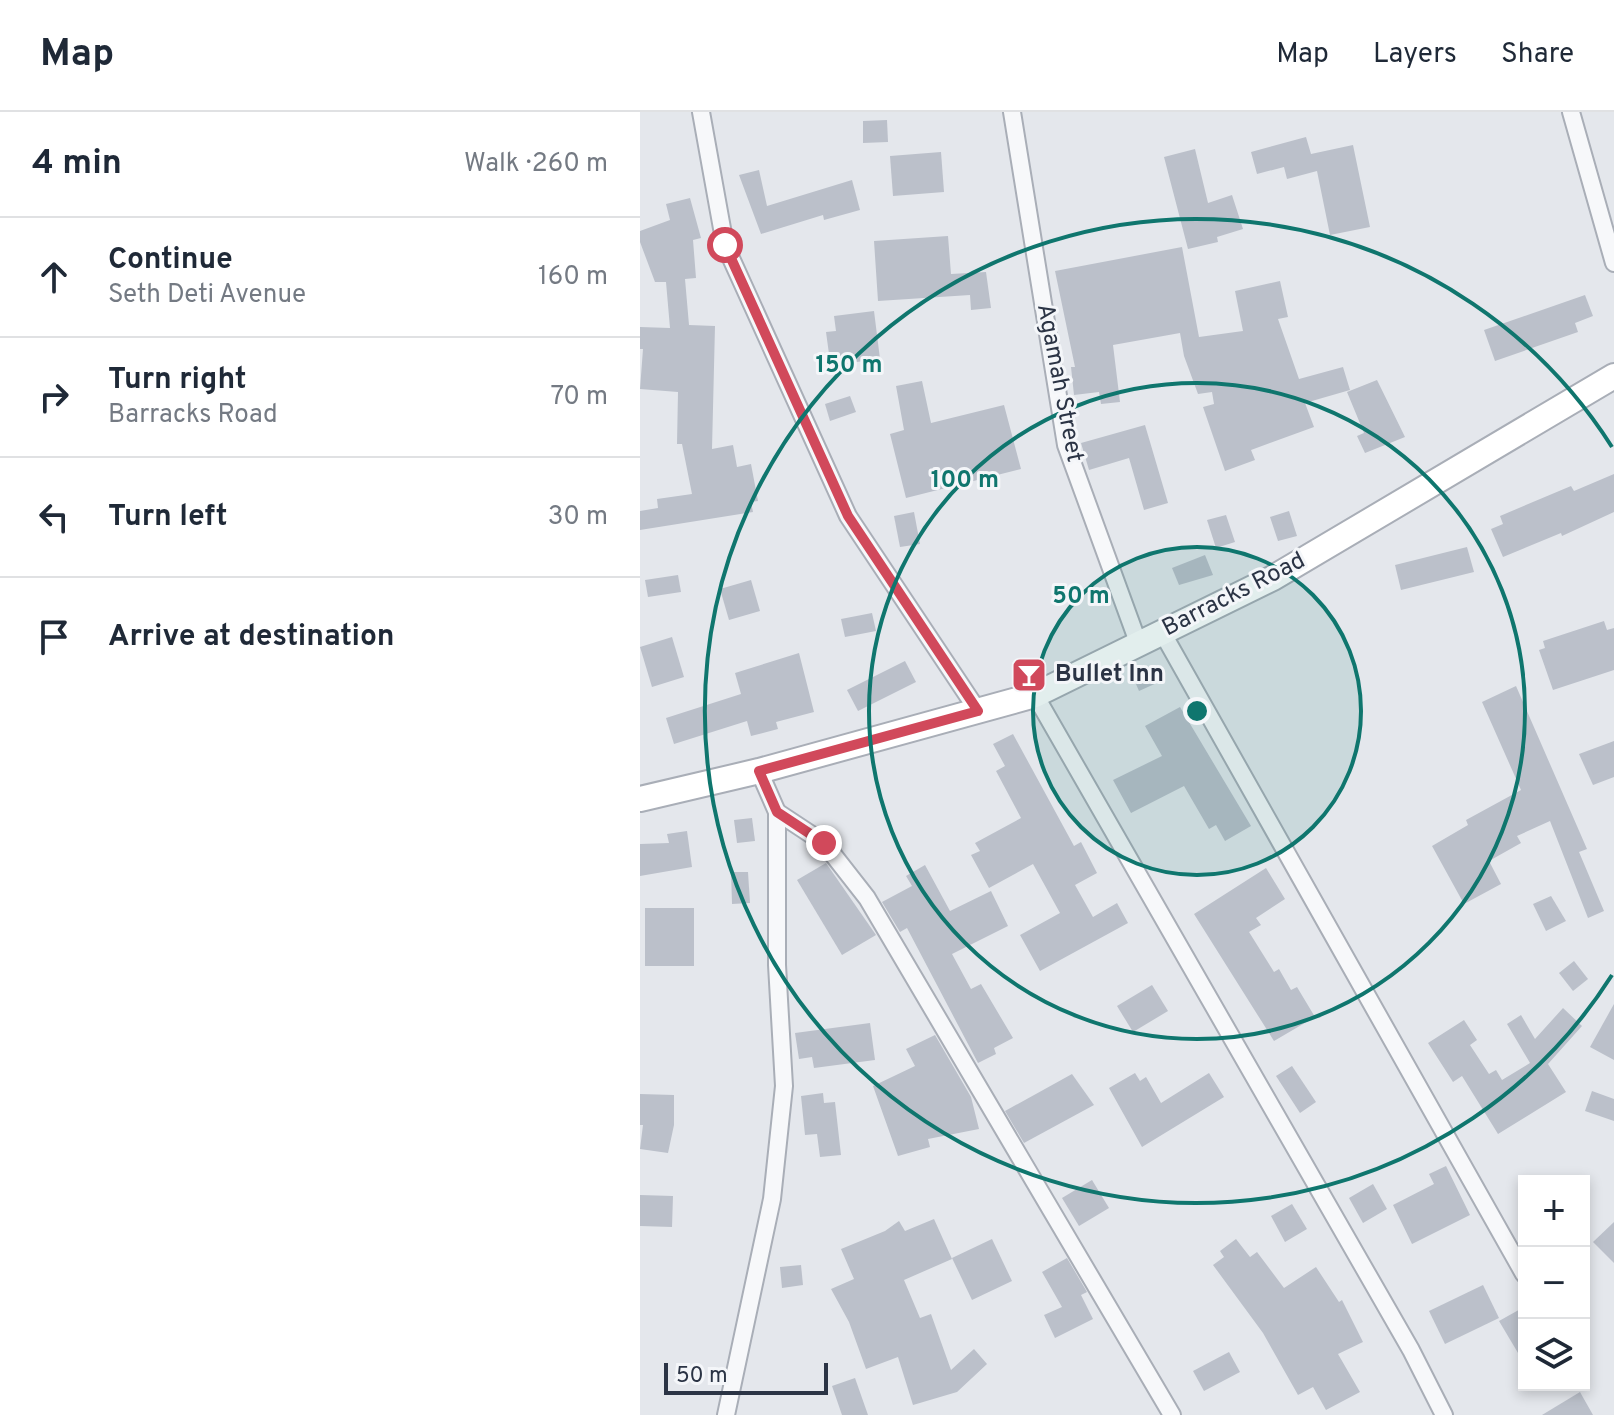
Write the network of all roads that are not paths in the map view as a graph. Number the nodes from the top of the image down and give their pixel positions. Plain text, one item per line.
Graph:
1 (701, 112) edge
2 (1012, 112) edge
3 (1571, 112) edge
4 (1614, 263) edge
5 (1614, 376) edge
6 (1162, 632) junction
7 (1139, 645) junction
8 (1035, 695) junction
9 (978, 711) junction
10 (759, 771) junction
11 (640, 799) edge
12 (777, 812) junction
13 (1518, 1263) edge
14 (726, 1415) edge
15 (1172, 1415) edge
16 (1444, 1415) edge

1 - 9 street
2 - 7 street, Agamah Street
3 - 4 street
5 - 6 street, Barracks Road
6 - 7 street, Barracks Road
6 - 13 street
7 - 8 street, Barracks Road
8 - 9 street, Barracks Road
8 - 16 street
9 - 10 street, Barracks Road
10 - 11 street, Barracks Road
10 - 12 street
12 - 14 street
12 - 15 street

